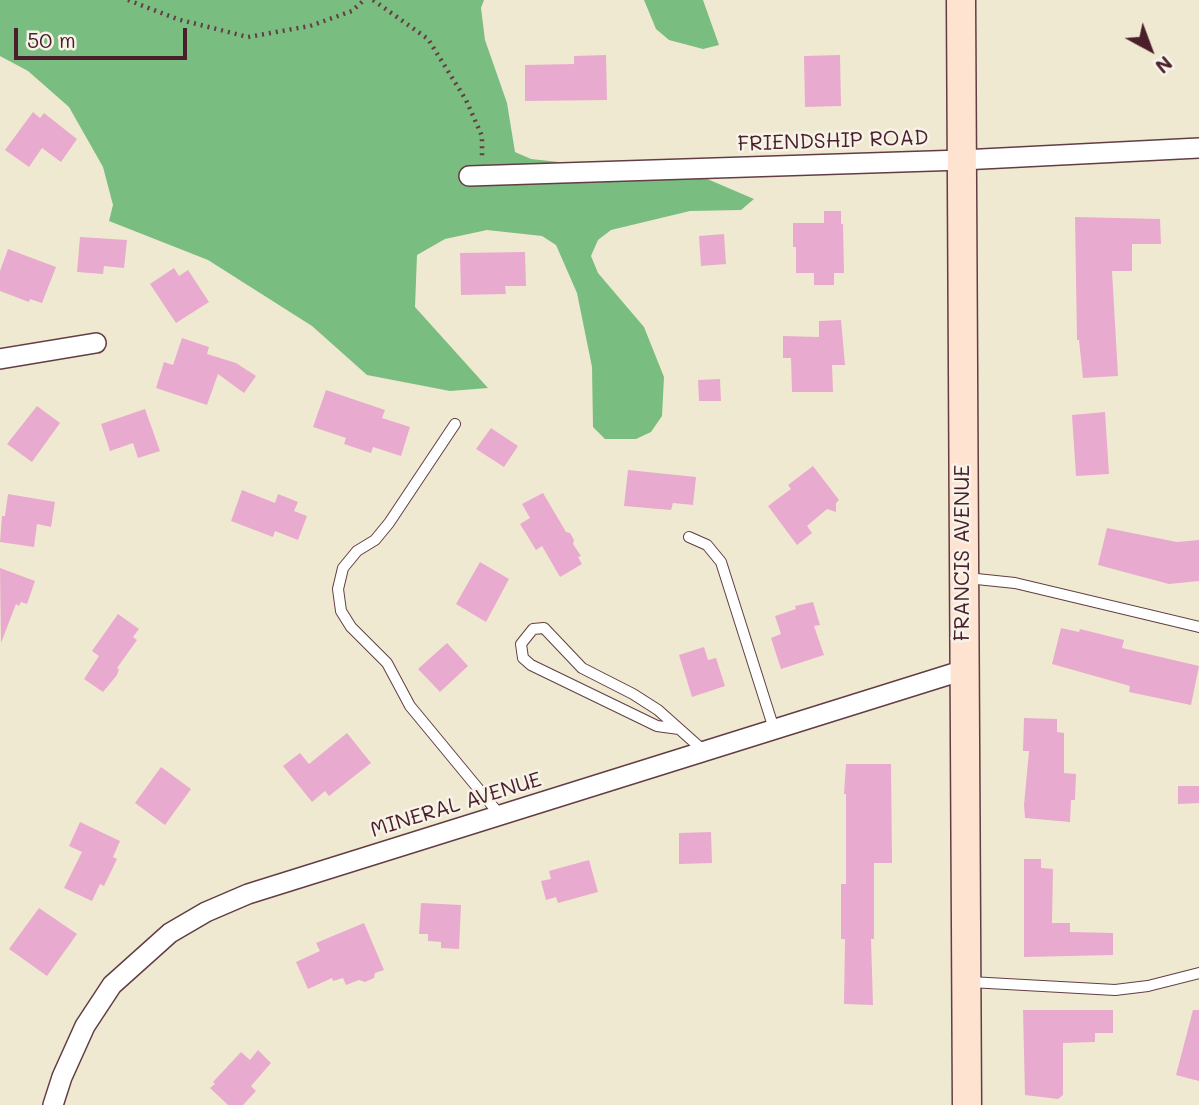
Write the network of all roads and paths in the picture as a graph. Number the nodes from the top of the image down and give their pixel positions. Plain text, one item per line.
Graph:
1 (128, 0) edge
2 (364, 0) edge
3 (373, 0) edge
4 (961, 0) edge
5 (1199, 148) edge
6 (962, 160) junction
7 (475, 176) joint
8 (96, 343) dead end
9 (0, 359) edge
10 (455, 424) dead end
11 (689, 537) dead end
12 (963, 578) junction
13 (1199, 626) edge
14 (964, 670) junction
15 (679, 729) junction
16 (774, 729) junction
17 (704, 751) junction
18 (500, 815) junction
19 (1199, 973) edge
20 (966, 982) junction
21 (53, 1105) edge
22 (967, 1105) edge

1 - 2 path
3 - 7 path
4 - 6 street, FRANCIS AVENUE
5 - 6 street, FRIENDSHIP ROAD
6 - 7 street, FRIENDSHIP ROAD
6 - 12 street, FRANCIS AVENUE
8 - 9 street
10 - 18 lane
11 - 16 lane
12 - 13 lane
12 - 14 street, FRANCIS AVENUE
14 - 16 street, MINERAL AVENUE
14 - 20 street, FRANCIS AVENUE
15 - 15 lane
15 - 17 lane
16 - 17 street, MINERAL AVENUE
17 - 18 street, MINERAL AVENUE
18 - 21 street, MINERAL AVENUE
19 - 20 lane
20 - 22 street, FRANCIS AVENUE

